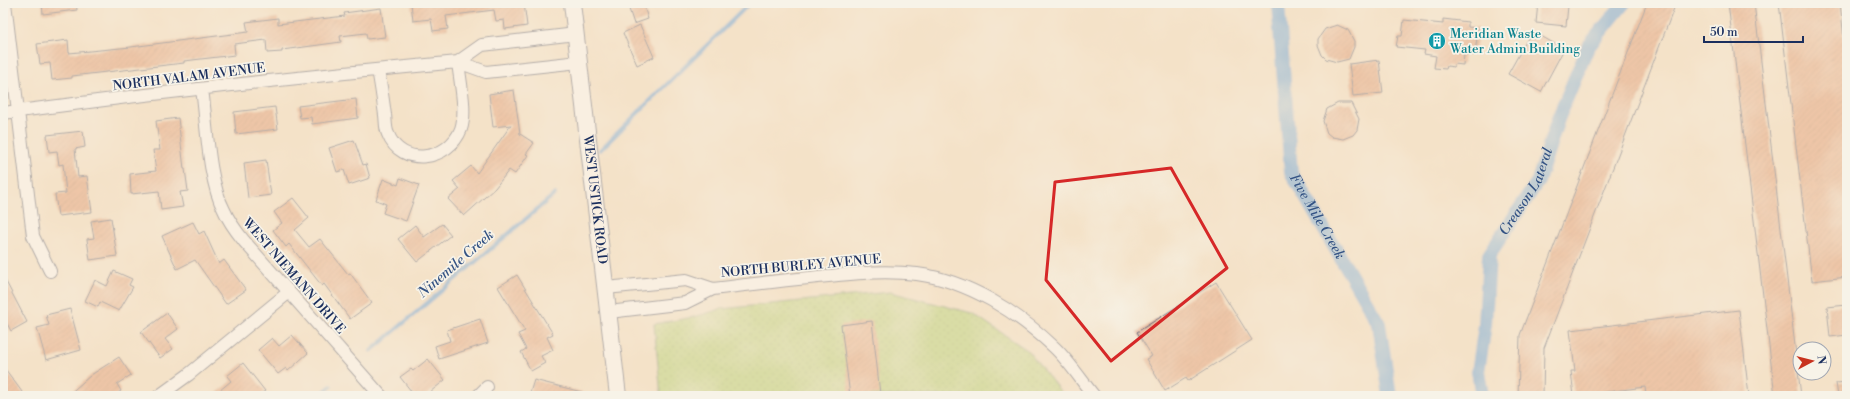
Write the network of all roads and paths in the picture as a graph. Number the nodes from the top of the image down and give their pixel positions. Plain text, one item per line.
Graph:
1 (5, 3) edge
2 (572, 3) edge
3 (576, 34) junction
4 (458, 62) junction
5 (579, 62) junction
6 (378, 70) junction
7 (202, 89) junction
8 (18, 111) junction
9 (3, 113) edge
10 (50, 271) dead end
11 (606, 288) junction
12 (713, 289) junction
13 (288, 292) junction
14 (609, 312) junction
15 (487, 387) dead end
16 (159, 396) edge
17 (381, 396) edge
18 (478, 396) edge
19 (618, 396) edge
20 (1094, 396) edge

1 - 8 street
2 - 3 main road, WEST USTICK ROAD
3 - 4 street, NORTH VALAM AVENUE
3 - 5 main road, WEST USTICK ROAD
4 - 5 street, NORTH VALAM AVENUE
4 - 6 street, NORTH VALAM AVENUE
4 - 6 street
5 - 11 main road, WEST USTICK ROAD
6 - 7 street, NORTH VALAM AVENUE
7 - 8 street, NORTH VALAM AVENUE
7 - 13 street, WEST NIEMANN DRIVE
8 - 9 street, NORTH VALAM AVENUE
8 - 10 street
11 - 12 street, NORTH BURLEY AVENUE
11 - 14 main road, WEST USTICK ROAD
12 - 14 street, NORTH BURLEY AVENUE
12 - 20 street, NORTH BURLEY AVENUE
13 - 16 street
13 - 17 street, WEST NIEMANN DRIVE
14 - 19 main road, WEST USTICK ROAD
15 - 18 street

